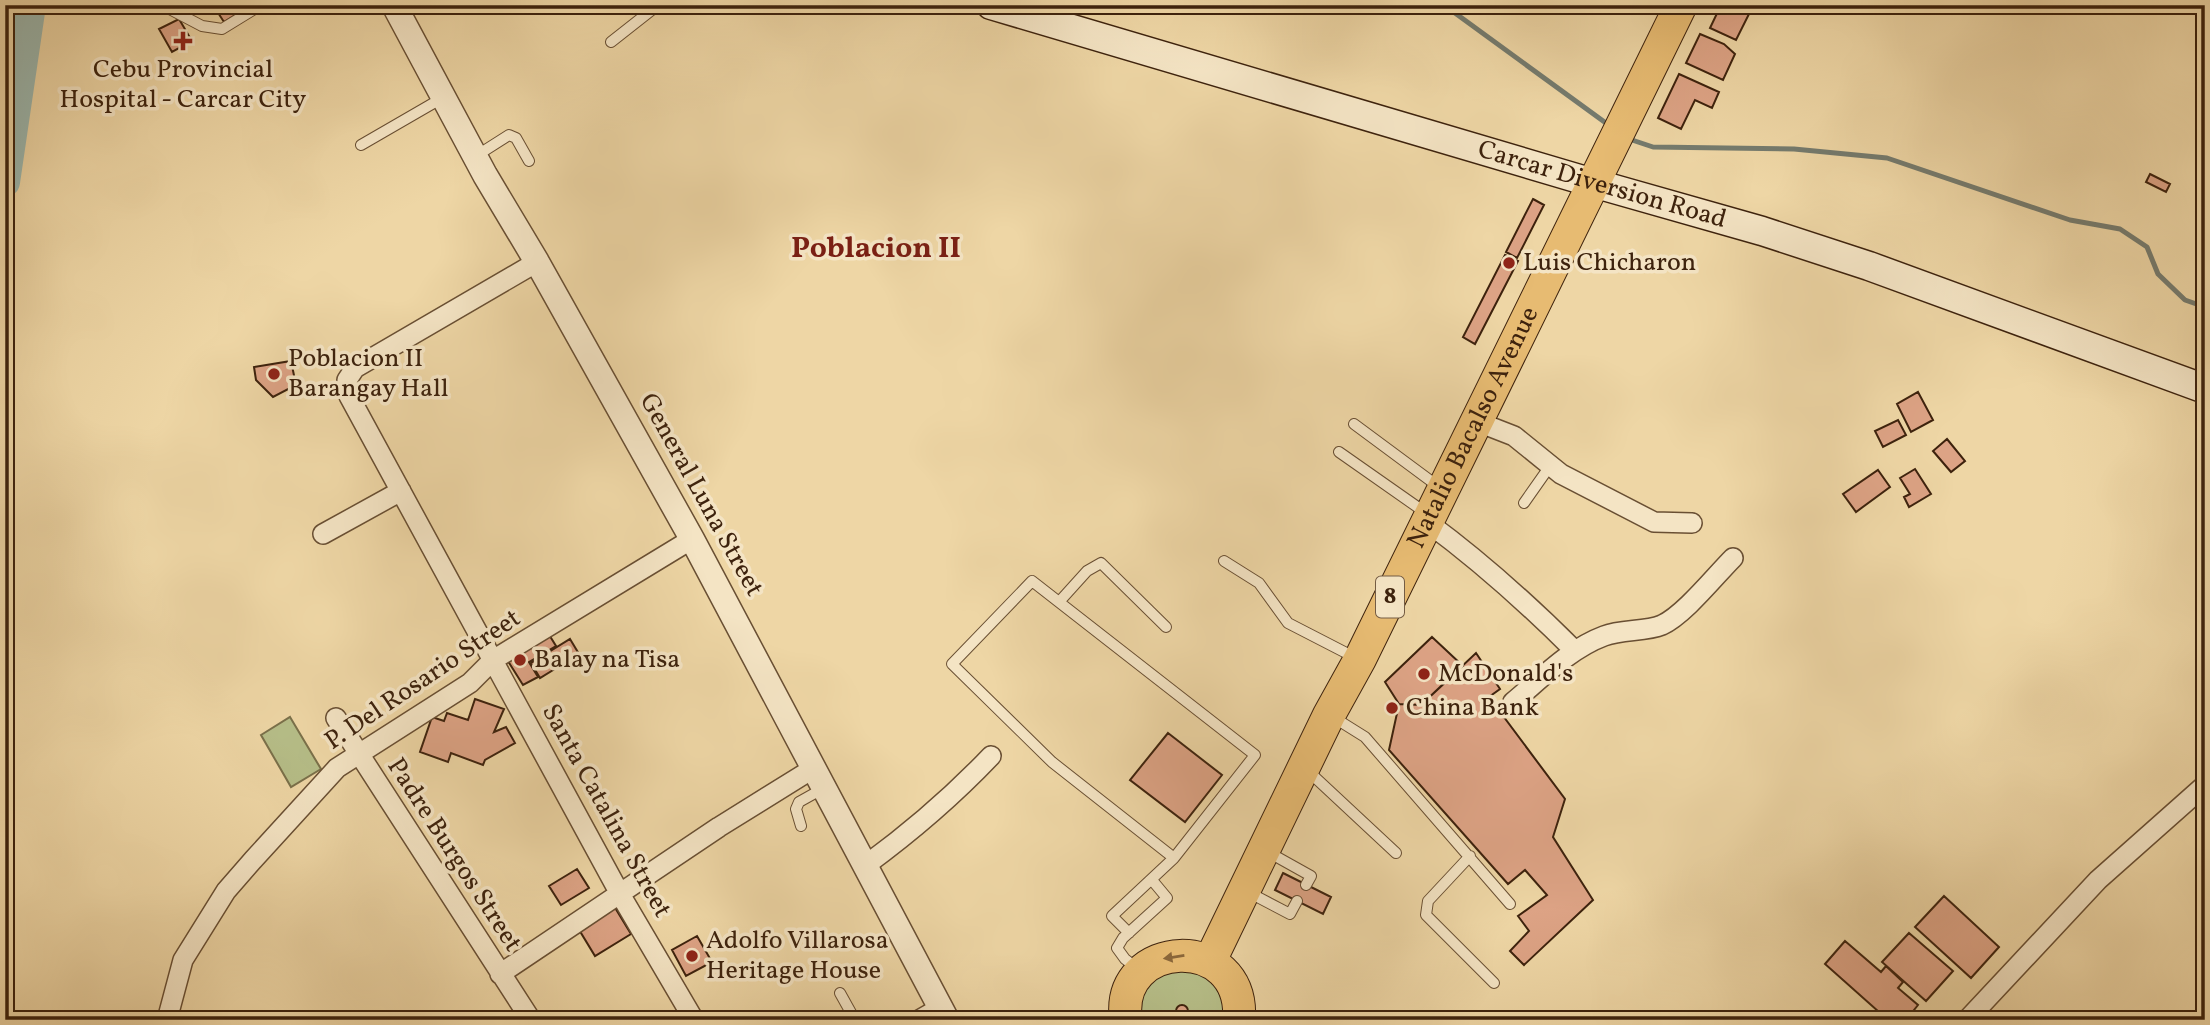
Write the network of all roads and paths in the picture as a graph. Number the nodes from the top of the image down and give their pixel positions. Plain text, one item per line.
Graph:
1 (162, 5) edge
2 (261, 5) edge
3 (394, 5) edge
4 (658, 5) edge
5 (991, 5) edge
6 (1681, 5) edge
7 (611, 42) dead end
8 (444, 97) junction
9 (361, 145) dead end
10 (476, 156) junction
11 (529, 161) dead end
12 (1593, 183) junction
13 (537, 262) junction
14 (2205, 389) edge
15 (1478, 422) junction
16 (1354, 424) dead end
17 (1339, 452) dead end
18 (1550, 466) junction
19 (401, 491) junction
20 (1524, 503) dead end
21 (1433, 509) junction
22 (1692, 523) dead end
23 (323, 534) dead end
24 (692, 539) junction
25 (1733, 558) dead end
26 (1224, 561) dead end
27 (1059, 602) junction
28 (1166, 626) dead end
29 (1575, 651) junction
30 (1360, 659) junction
31 (493, 660) junction
32 (1513, 702) dead end
33 (1329, 715) junction
34 (336, 718) dead end
35 (357, 754) junction
36 (991, 757) dead end
37 (1304, 767) junction
38 (819, 778) junction
39 (2205, 785) edge
40 (801, 826) dead end
41 (1265, 850) junction
42 (1396, 853) dead end
43 (1470, 856) junction
44 (1174, 858) junction
45 (866, 865) junction
46 (1152, 880) junction
47 (1306, 885) dead end
48 (1245, 890) junction
49 (620, 894) junction
50 (1297, 901) dead end
51 (1510, 904) dead end
52 (1129, 933) junction
53 (1210, 961) junction
54 (1141, 972) junction
55 (500, 974) junction
56 (1494, 983) dead end
57 (840, 993) dead end
58 (935, 1016) edge
59 (167, 1020) edge
60 (531, 1020) edge
61 (694, 1020) edge
62 (855, 1020) edge
63 (1126, 1020) edge
64 (1239, 1020) edge
65 (1967, 1020) edge

1 - 2 lane
3 - 8 street, General Luna Street
4 - 7 lane
5 - 12 main road, Carcar Diversion Road
6 - 12 highway, Natalio Bacalso Avenue / 8
8 - 9 lane
8 - 10 street, General Luna Street
10 - 11 lane
10 - 13 street, General Luna Street
12 - 14 main road, Carcar Diversion Road
12 - 15 highway, Natalio Bacalso Avenue / 8
13 - 19 street, Santa Catalina Street
13 - 24 street, General Luna Street
15 - 18 street
15 - 21 highway, Natalio Bacalso Avenue / 8
16 - 21 lane
17 - 21 lane
18 - 20 lane
18 - 22 street
19 - 23 street
19 - 31 street, Santa Catalina Street
21 - 29 street
21 - 30 highway, Natalio Bacalso Avenue / 8
24 - 31 street, P. Del Rosario Street
24 - 38 street, General Luna Street
25 - 29 street
26 - 30 lane
27 - 28 lane
27 - 44 lane
27 - 44 lane
29 - 32 street
30 - 33 highway, Natalio Bacalso Avenue / 8
31 - 35 street, P. Del Rosario Street
31 - 49 street, Santa Catalina Street
33 - 37 highway, Natalio Bacalso Avenue / 8
33 - 43 lane
34 - 35 street, Padre Burgos Street
35 - 55 street, Padre Burgos Street
35 - 59 street, P. Del Rosario Street
36 - 45 street
37 - 41 highway, Natalio Bacalso Avenue / 8
37 - 42 lane
38 - 40 lane
38 - 45 street, General Luna Street
38 - 49 street
39 - 65 street
41 - 47 lane
41 - 48 highway, Natalio Bacalso Avenue / 8
43 - 51 lane
43 - 56 lane
44 - 46 lane
45 - 58 street, General Luna Street
46 - 52 lane
46 - 52 lane
48 - 50 lane
48 - 53 highway, Natalio Bacalso Avenue / 8
49 - 55 street
49 - 61 street, Santa Catalina Street
52 - 54 lane
53 -> 54 highway
53 - 64 highway
54 - 63 highway
55 - 60 street, Padre Burgos Street
57 - 62 lane

